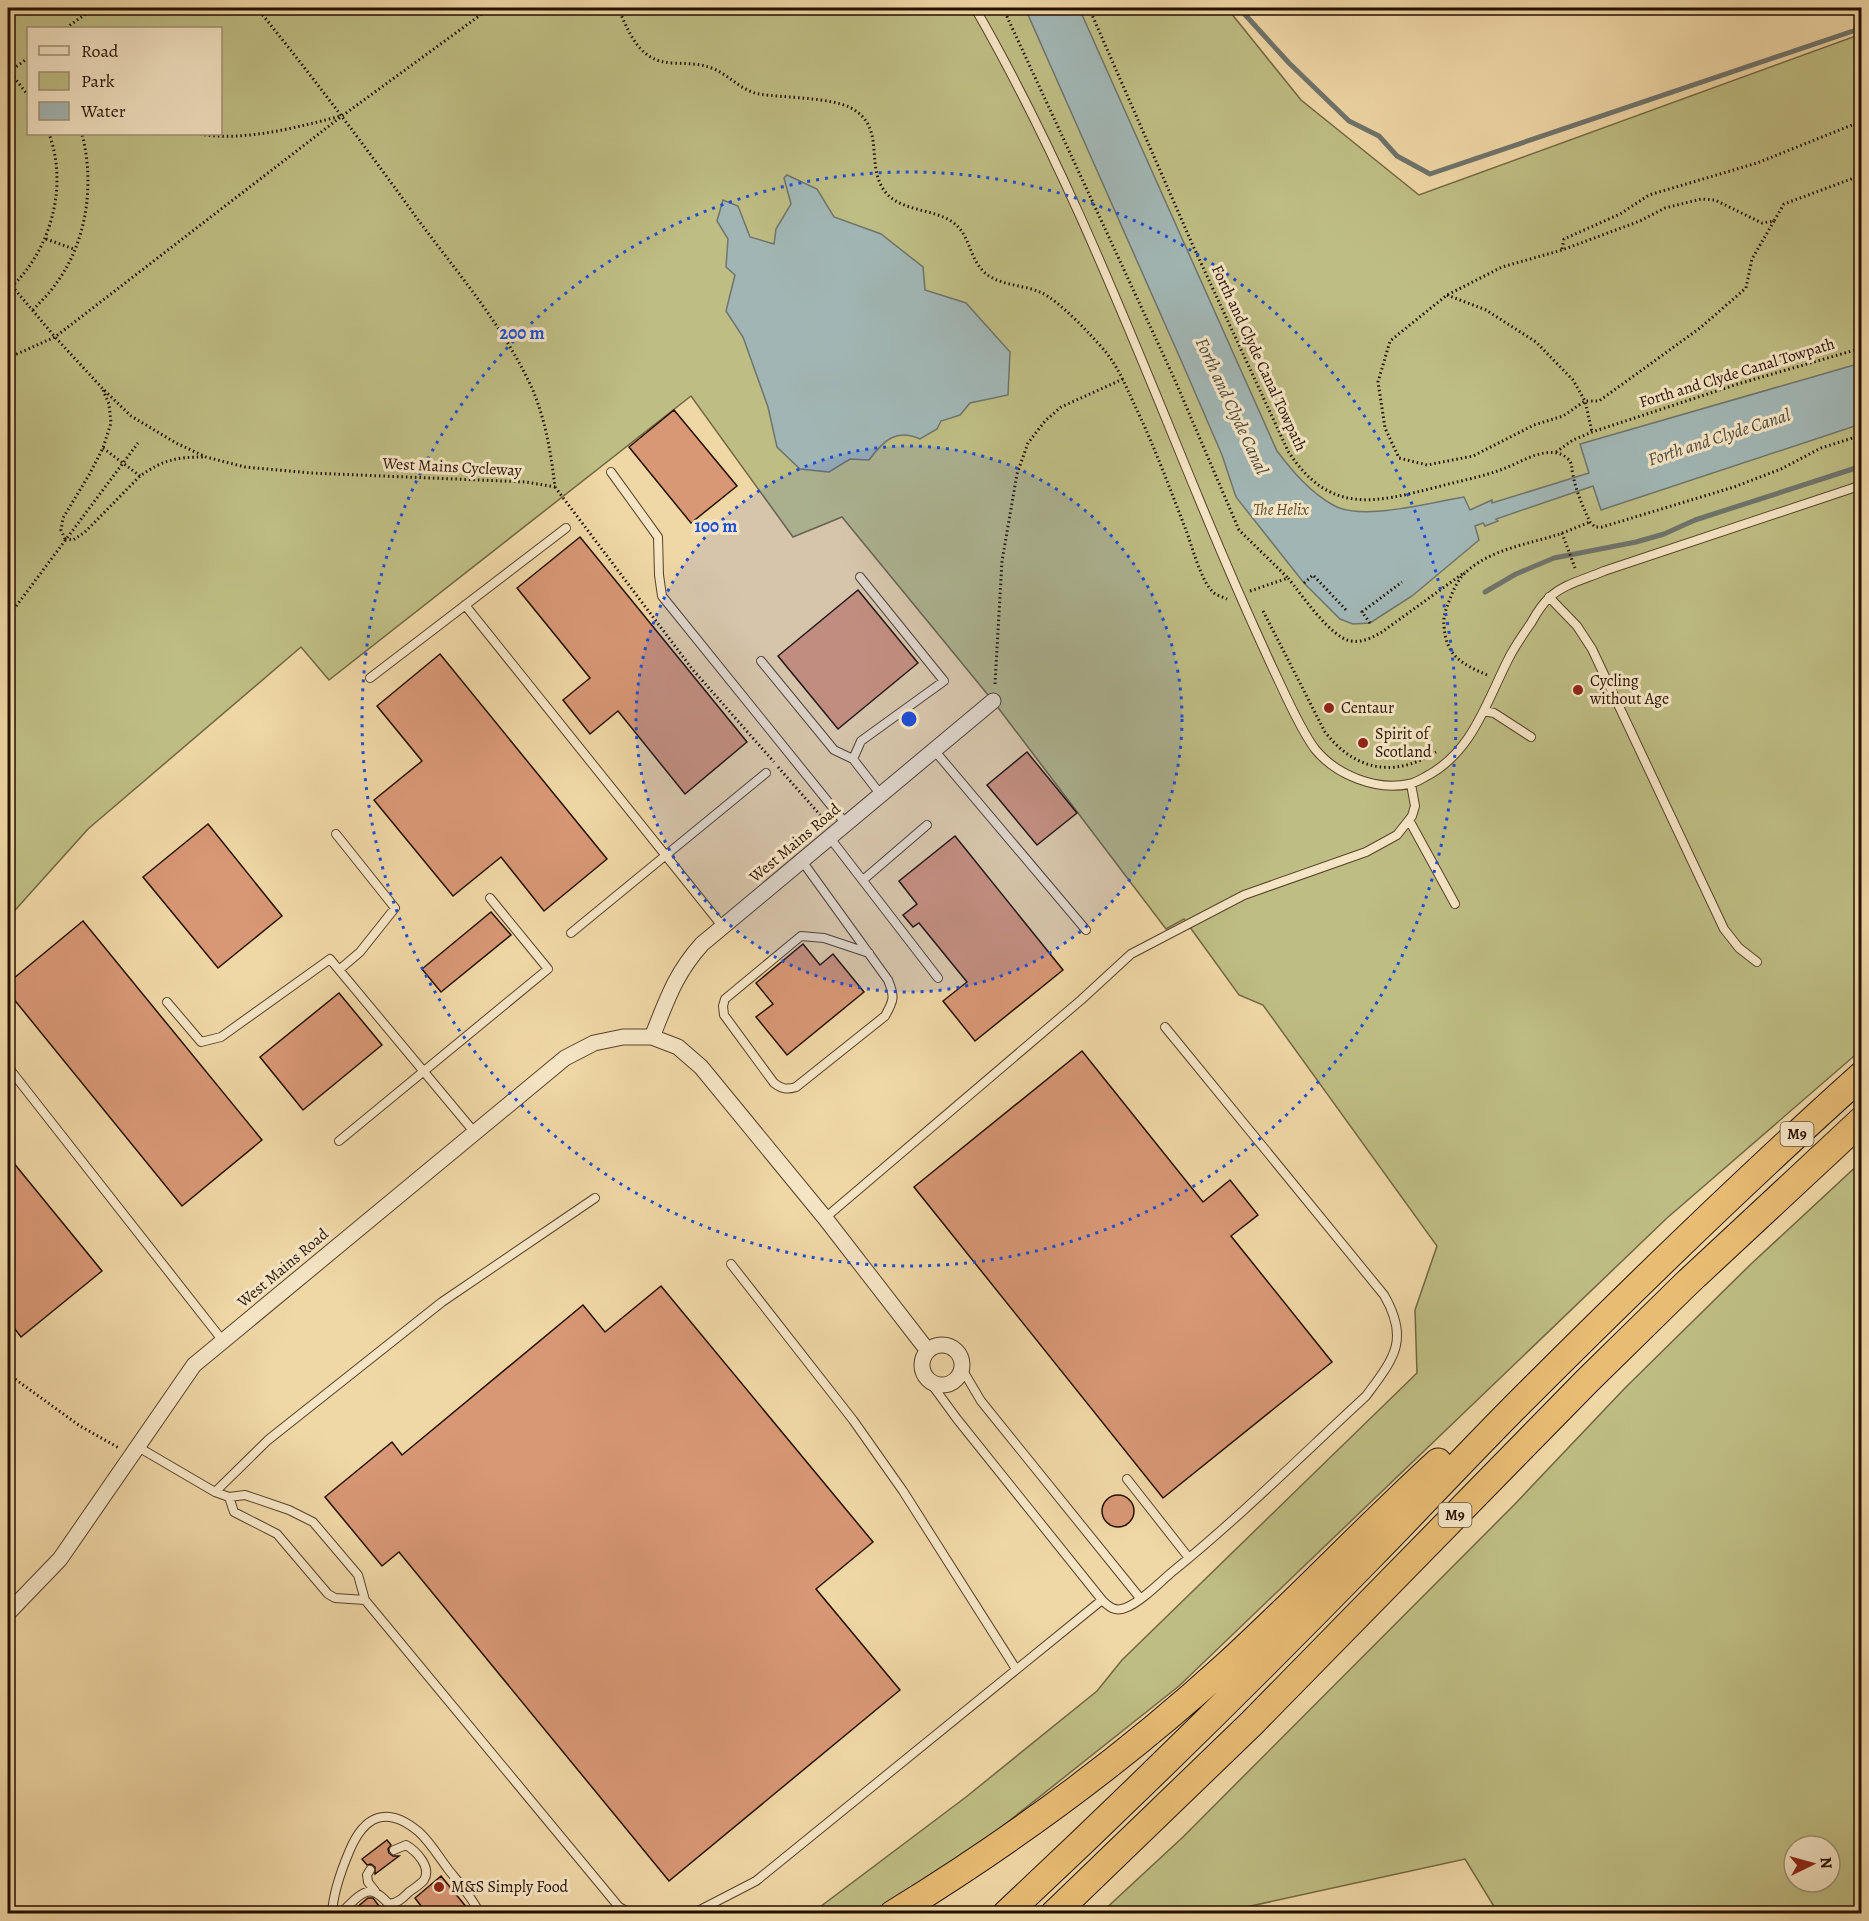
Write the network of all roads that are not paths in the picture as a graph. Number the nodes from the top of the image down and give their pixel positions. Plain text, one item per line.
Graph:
1 (975, 8) edge
2 (611, 472) dead end
3 (1862, 485) edge
4 (566, 528) dead end
5 (860, 577) dead end
6 (1549, 597) junction
7 (465, 605) junction
8 (761, 661) dead end
9 (370, 678) dead end
10 (993, 701) road end
11 (1484, 711) junction
12 (1531, 737) dead end
13 (934, 750) junction
14 (854, 759) junction
15 (766, 773) dead end
16 (1411, 784) junction
17 (881, 795) junction
18 (1409, 820) junction
19 (927, 825) dead end
20 (837, 832) junction
21 (336, 834) dead end
22 (666, 855) junction
23 (802, 861) junction
24 (862, 880) junction
25 (490, 898) dead end
26 (1455, 904) dead end
27 (723, 927) junction
28 (1086, 930) dead end
29 (571, 933) dead end
30 (869, 953) junction
31 (1757, 962) dead end
32 (339, 970) junction
33 (938, 978) dead end
34 (167, 1002) dead end
35 (1165, 1027) dead end
36 (652, 1037) junction
37 (8, 1067) edge
38 (424, 1071) junction
39 (1862, 1075) edge
40 (1862, 1120) edge
41 (475, 1133) junction
42 (339, 1141) dead end
43 (1734, 1193) junction
44 (595, 1198) dead end
45 (825, 1218) junction
46 (731, 1264) dead end
47 (223, 1341) junction
48 (928, 1351) junction
49 (962, 1369) junction
50 (927, 1378) junction
51 (134, 1451) junction
52 (1127, 1479) dead end
53 (215, 1491) junction
54 (229, 1497) junction
55 (1189, 1558) junction
56 (1140, 1598) junction
57 (365, 1600) junction
58 (1102, 1600) junction
59 (8, 1613) edge
60 (1016, 1669) junction
61 (394, 1850) dead end
62 (370, 1870) dead end
63 (375, 1891) junction
64 (389, 1904) junction
65 (332, 1914) edge
66 (340, 1914) edge
67 (397, 1914) edge
68 (480, 1914) edge
69 (632, 1914) edge
70 (689, 1914) edge
71 (893, 1914) edge
72 (1005, 1914) edge
73 (1054, 1914) edge

1 - 16 lane
2 - 20 lane
3 - 6 lane
4 - 7 lane
5 - 14 lane
6 - 11 lane
6 - 31 lane
7 - 9 lane
7 - 22 lane
8 - 14 lane
10 - 13 street, West Mains Road
11 - 12 lane
11 - 16 lane
13 - 17 street, West Mains Road
13 - 28 lane
14 - 17 lane
15 - 22 lane
16 - 18 lane
17 - 20 street, West Mains Road
18 - 26 lane
18 - 45 lane
19 - 24 lane
20 - 23 street, West Mains Road
20 - 24 lane
21 - 32 lane
22 - 27 lane
22 - 29 lane
23 - 27 street, West Mains Road
23 - 30 lane
24 - 33 lane
25 - 38 lane
27 - 36 street, West Mains Road
30 - 30 lane
32 - 34 lane
32 - 38 lane
35 - 55 lane
36 - 41 street, West Mains Road
36 - 45 street, West Mains Road
37 - 47 lane
38 - 41 lane
38 - 42 lane
39 - 43 highway, M9
40 - 73 highway, M9
41 - 47 street, West Mains Road
43 - 71 highway
43 - 72 highway, M9
44 - 53 lane
45 - 48 street, West Mains Road
46 - 60 lane
47 - 51 street, West Mains Road
48 - 49 street
48 - 50 street
49 - 50 street
49 - 56 lane
50 - 58 lane
51 - 53 lane
51 - 59 street, West Mains Road
52 - 55 lane
53 - 54 lane
54 - 57 lane
54 - 57 lane
55 - 56 lane
56 - 58 lane
57 - 69 lane
58 - 60 lane
60 - 70 lane
61 - 64 lane
62 - 63 lane
63 - 64 lane
63 - 66 lane
64 - 67 lane
65 - 68 lane

